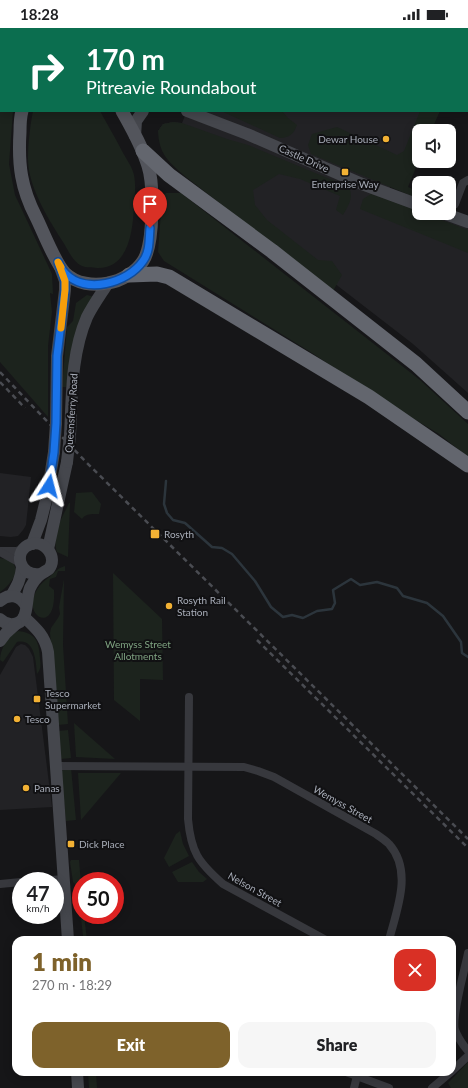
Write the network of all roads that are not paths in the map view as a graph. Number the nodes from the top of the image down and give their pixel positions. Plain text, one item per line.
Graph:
1 (22, 112) edge
2 (123, 112) edge
3 (142, 112) edge
4 (190, 112) edge
5 (136, 136) junction
6 (143, 151) junction
7 (468, 180) edge
8 (456, 201) edge
9 (412, 202) edge
10 (456, 218) edge
11 (468, 222) edge
12 (58, 262) junction
13 (129, 275) junction
14 (108, 283) junction
15 (468, 412) edge
16 (468, 465) edge
17 (28, 546) junction
18 (48, 549) junction
19 (0, 551) edge
20 (21, 565) junction
21 (40, 574) junction
22 (5, 598) edge
23 (22, 616) junction
24 (0, 619) edge
25 (0, 641) edge
26 (189, 697) dead end
27 (56, 766) junction
28 (188, 766) junction
29 (64, 872) edge
30 (64, 879) edge
31 (12, 883) edge
32 (0, 884) edge
33 (68, 936) edge
34 (319, 936) edge
35 (390, 936) edge
36 (468, 953) edge
37 (456, 1009) edge
38 (456, 1031) edge
39 (468, 1051) edge
40 (468, 1056) edge
41 (456, 1068) edge
42 (77, 1076) edge
43 (357, 1076) edge
44 (362, 1076) edge
45 (447, 1076) edge
46 (78, 1088) edge
47 (354, 1088) edge
48 (389, 1088) edge
49 (432, 1088) edge

1 - 12 main road
2 - 5 main road
3 - 5 main road
4 - 9 main road, Castle Drive
5 - 6 main road
6 - 13 main road
6 - 15 highway
7 - 8 street
10 - 11 main road
12 - 14 main road
12 - 17 main road, Queensferry Road, bridge
13 - 14 main road
13 - 16 highway
14 - 18 main road, Queensferry Road, bridge
17 - 18 main road
17 - 19 street
17 - 20 main road
18 - 21 main road
19 - 20 street
20 - 21 main road
20 - 22 main road
21 - 23 main road
22 - 23 main road
23 - 24 main road
23 - 25 main road
23 - 27 main road
26 - 28 street
27 - 28 street, Wemyss Street
27 - 29 main road
28 - 34 street, Nelson Street
28 - 35 street, Wemyss Street
30 - 33 main road
31 - 32 street
36 - 37 street
38 - 39 street
40 - 41 street
42 - 46 main road
43 - 47 street
44 - 48 street
45 - 49 street

